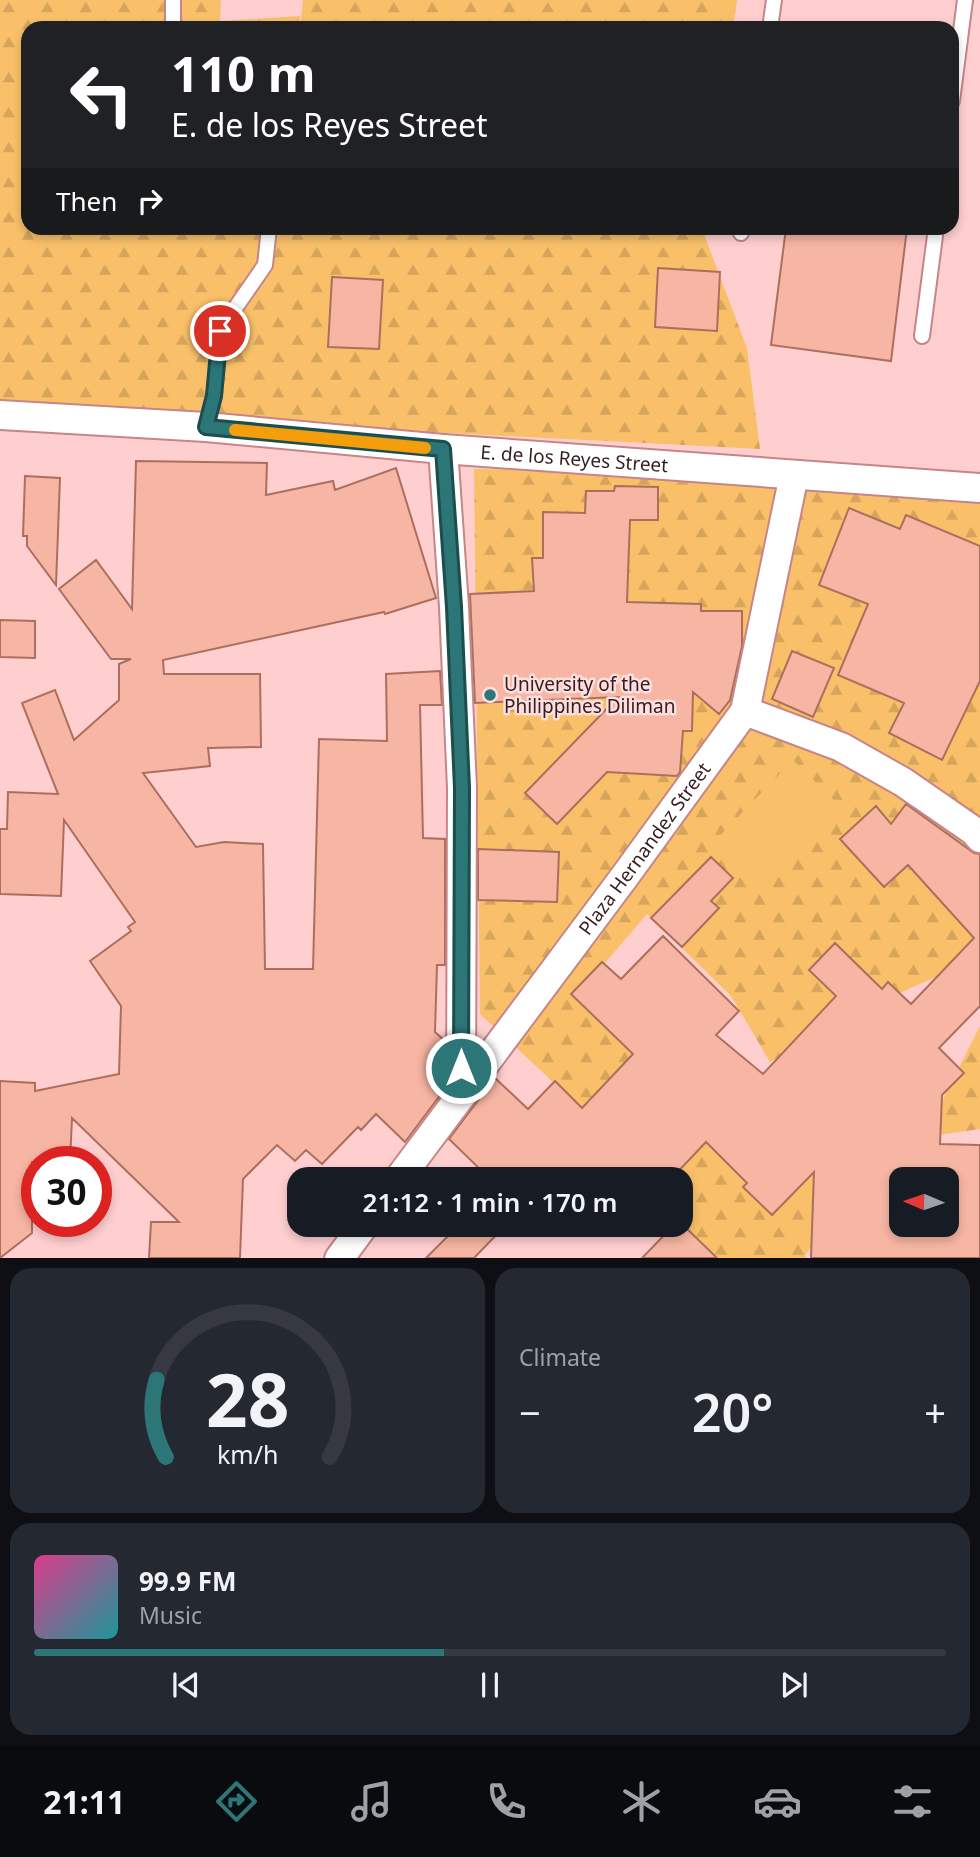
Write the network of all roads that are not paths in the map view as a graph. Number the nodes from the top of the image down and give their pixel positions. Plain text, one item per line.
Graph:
1 (173, 0) edge
2 (774, 0) edge
3 (965, 0) edge
4 (173, 21) edge
5 (771, 21) edge
6 (959, 47) edge
7 (268, 235) edge
8 (935, 235) edge
9 (922, 336) dead end
10 (0, 415) edge
11 (206, 427) junction
12 (443, 449) junction
13 (794, 475) junction
14 (980, 488) edge
15 (745, 711) junction
16 (980, 838) edge
17 (461, 1096) junction
18 (408, 1167) edge
19 (355, 1237) edge
20 (339, 1258) edge

1 - 4 lane
2 - 5 lane
3 - 6 lane
7 - 11 lane
8 - 9 lane
10 - 11 street, E. de los Reyes Street
11 - 12 street, E. de los Reyes Street
12 - 13 street, E. de los Reyes Street
12 - 17 street
13 - 14 street, E. de los Reyes Street
13 - 15 street, Plaza Hernandez Street
15 - 16 street
15 - 17 street, Plaza Hernandez Street
17 - 18 street, Plaza Hernandez Street
19 - 20 street

